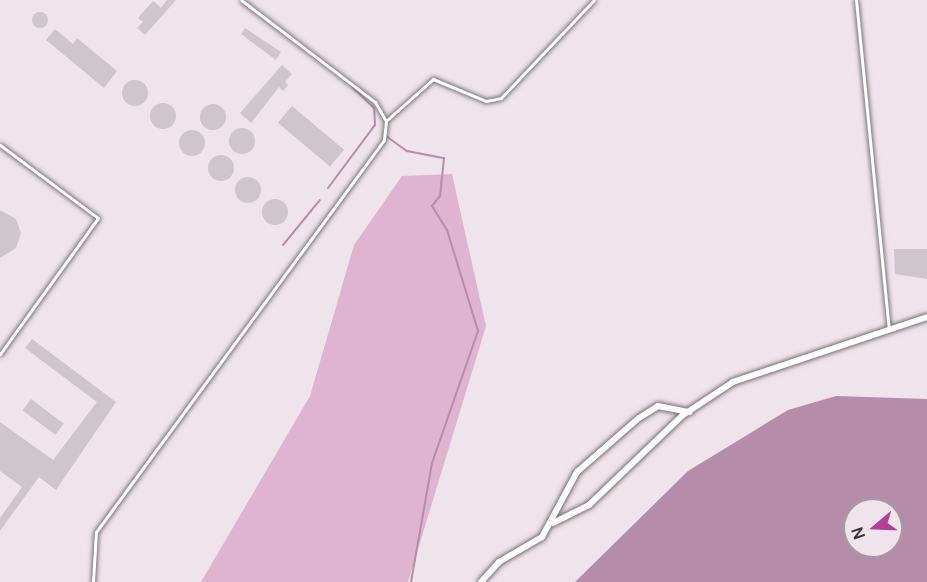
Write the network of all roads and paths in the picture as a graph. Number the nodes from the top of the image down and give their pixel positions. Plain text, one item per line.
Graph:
1 (241, 0) edge
2 (594, 0) edge
3 (856, 0) edge
4 (387, 121) junction
5 (0, 145) edge
6 (927, 317) edge
7 (889, 328) junction
8 (0, 354) edge
9 (689, 412) junction
10 (553, 523) junction
11 (93, 582) edge
12 (481, 582) edge

1 - 4 lane
2 - 4 lane
3 - 7 lane
4 - 11 lane
5 - 8 lane
6 - 7 street
7 - 9 street
9 - 10 street
9 - 10 street
10 - 12 street

